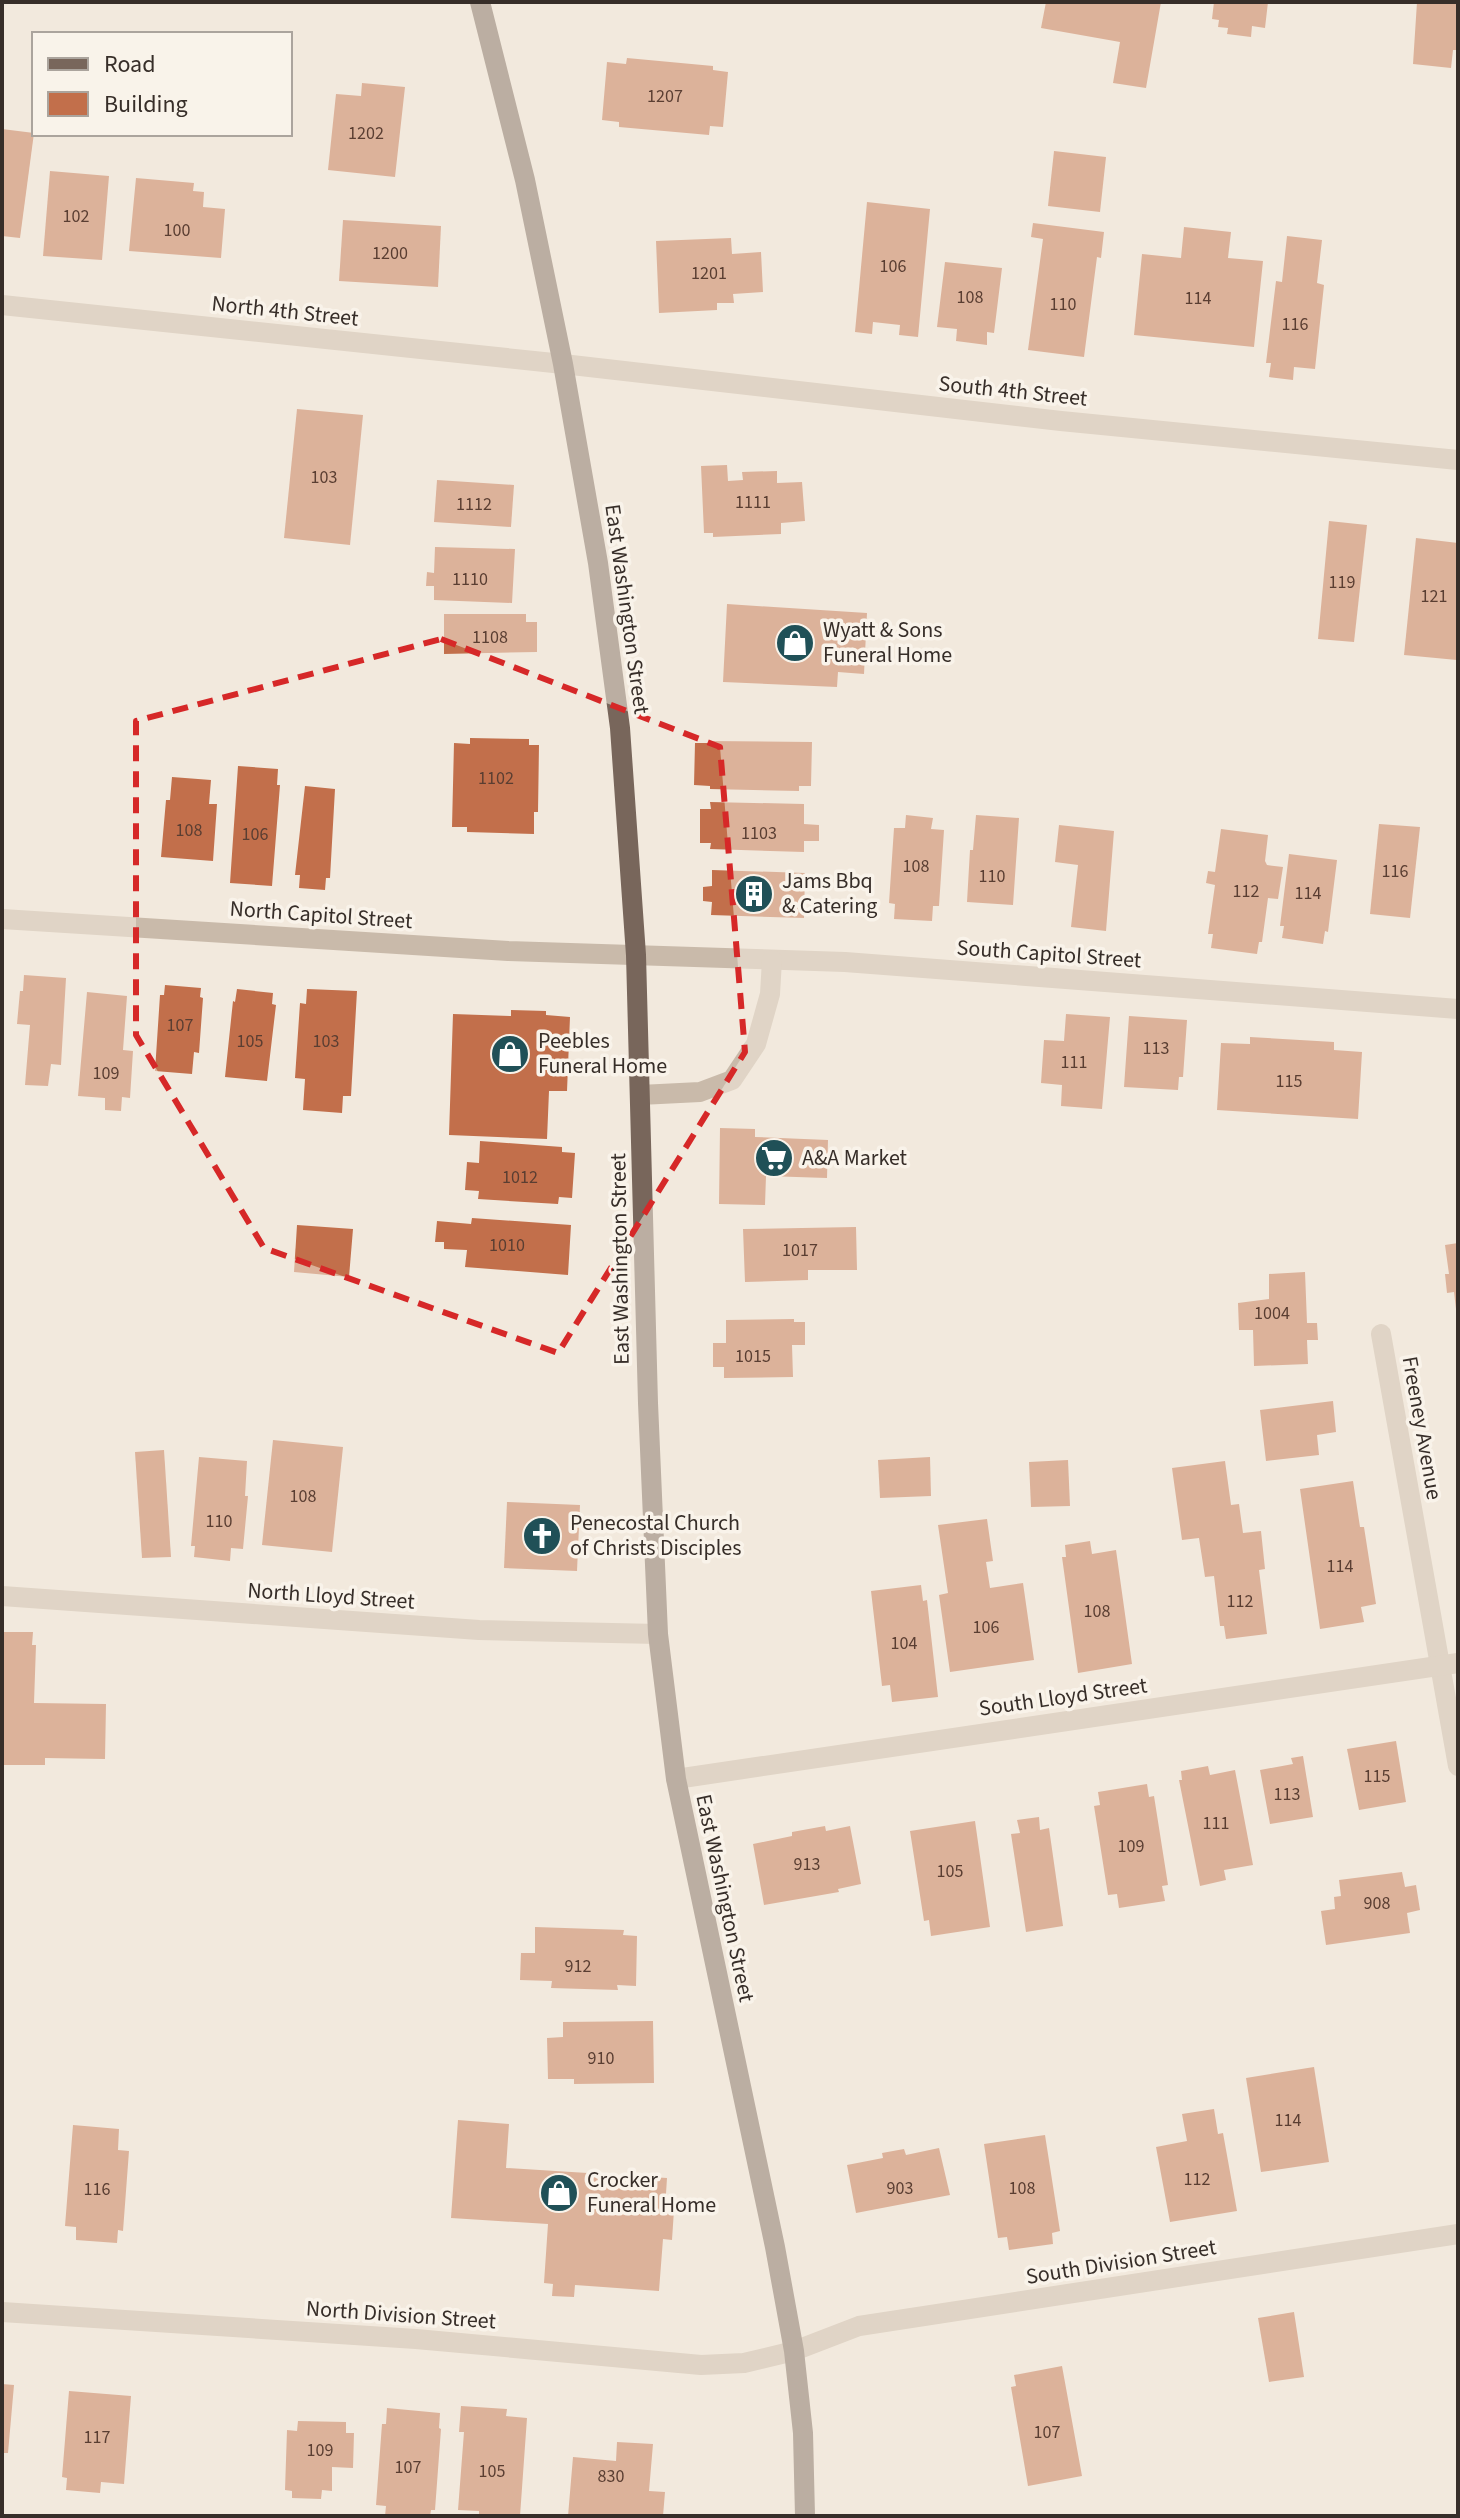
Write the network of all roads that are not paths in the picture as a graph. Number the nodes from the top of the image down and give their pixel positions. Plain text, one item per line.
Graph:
1 (480, 2) edge
2 (2, 305) edge
3 (563, 364) junction
4 (1458, 460) edge
5 (2, 919) edge
6 (636, 955) junction
7 (772, 960) junction
8 (1458, 1009) edge
9 (640, 1095) junction
10 (1381, 1334) dead end
11 (2, 1596) edge
12 (658, 1634) junction
13 (1449, 1664) edge
14 (1458, 1766) edge
15 (676, 1779) junction
16 (1458, 2234) edge
17 (2, 2312) edge
18 (794, 2351) junction
19 (805, 2516) edge

1 - 3 main road, East Washington Street
2 - 3 street, North 4th Street
3 - 4 street, South 4th Street
3 - 6 main road, East Washington Street
5 - 6 street, North Capitol Street
6 - 7 street, South Capitol Street
6 - 9 main road, East Washington Street
7 - 8 street, South Capitol Street
7 - 9 street
9 - 12 main road, East Washington Street
10 - 13 street, Freeney Avenue
11 - 12 street, North Lloyd Street
12 - 15 main road, East Washington Street
13 - 14 street, Freeney Avenue
13 - 15 street, South Lloyd Street
15 - 18 main road, East Washington Street
16 - 18 street, South Division Street
17 - 18 street, North Division Street
18 - 19 main road, East Washington Street

